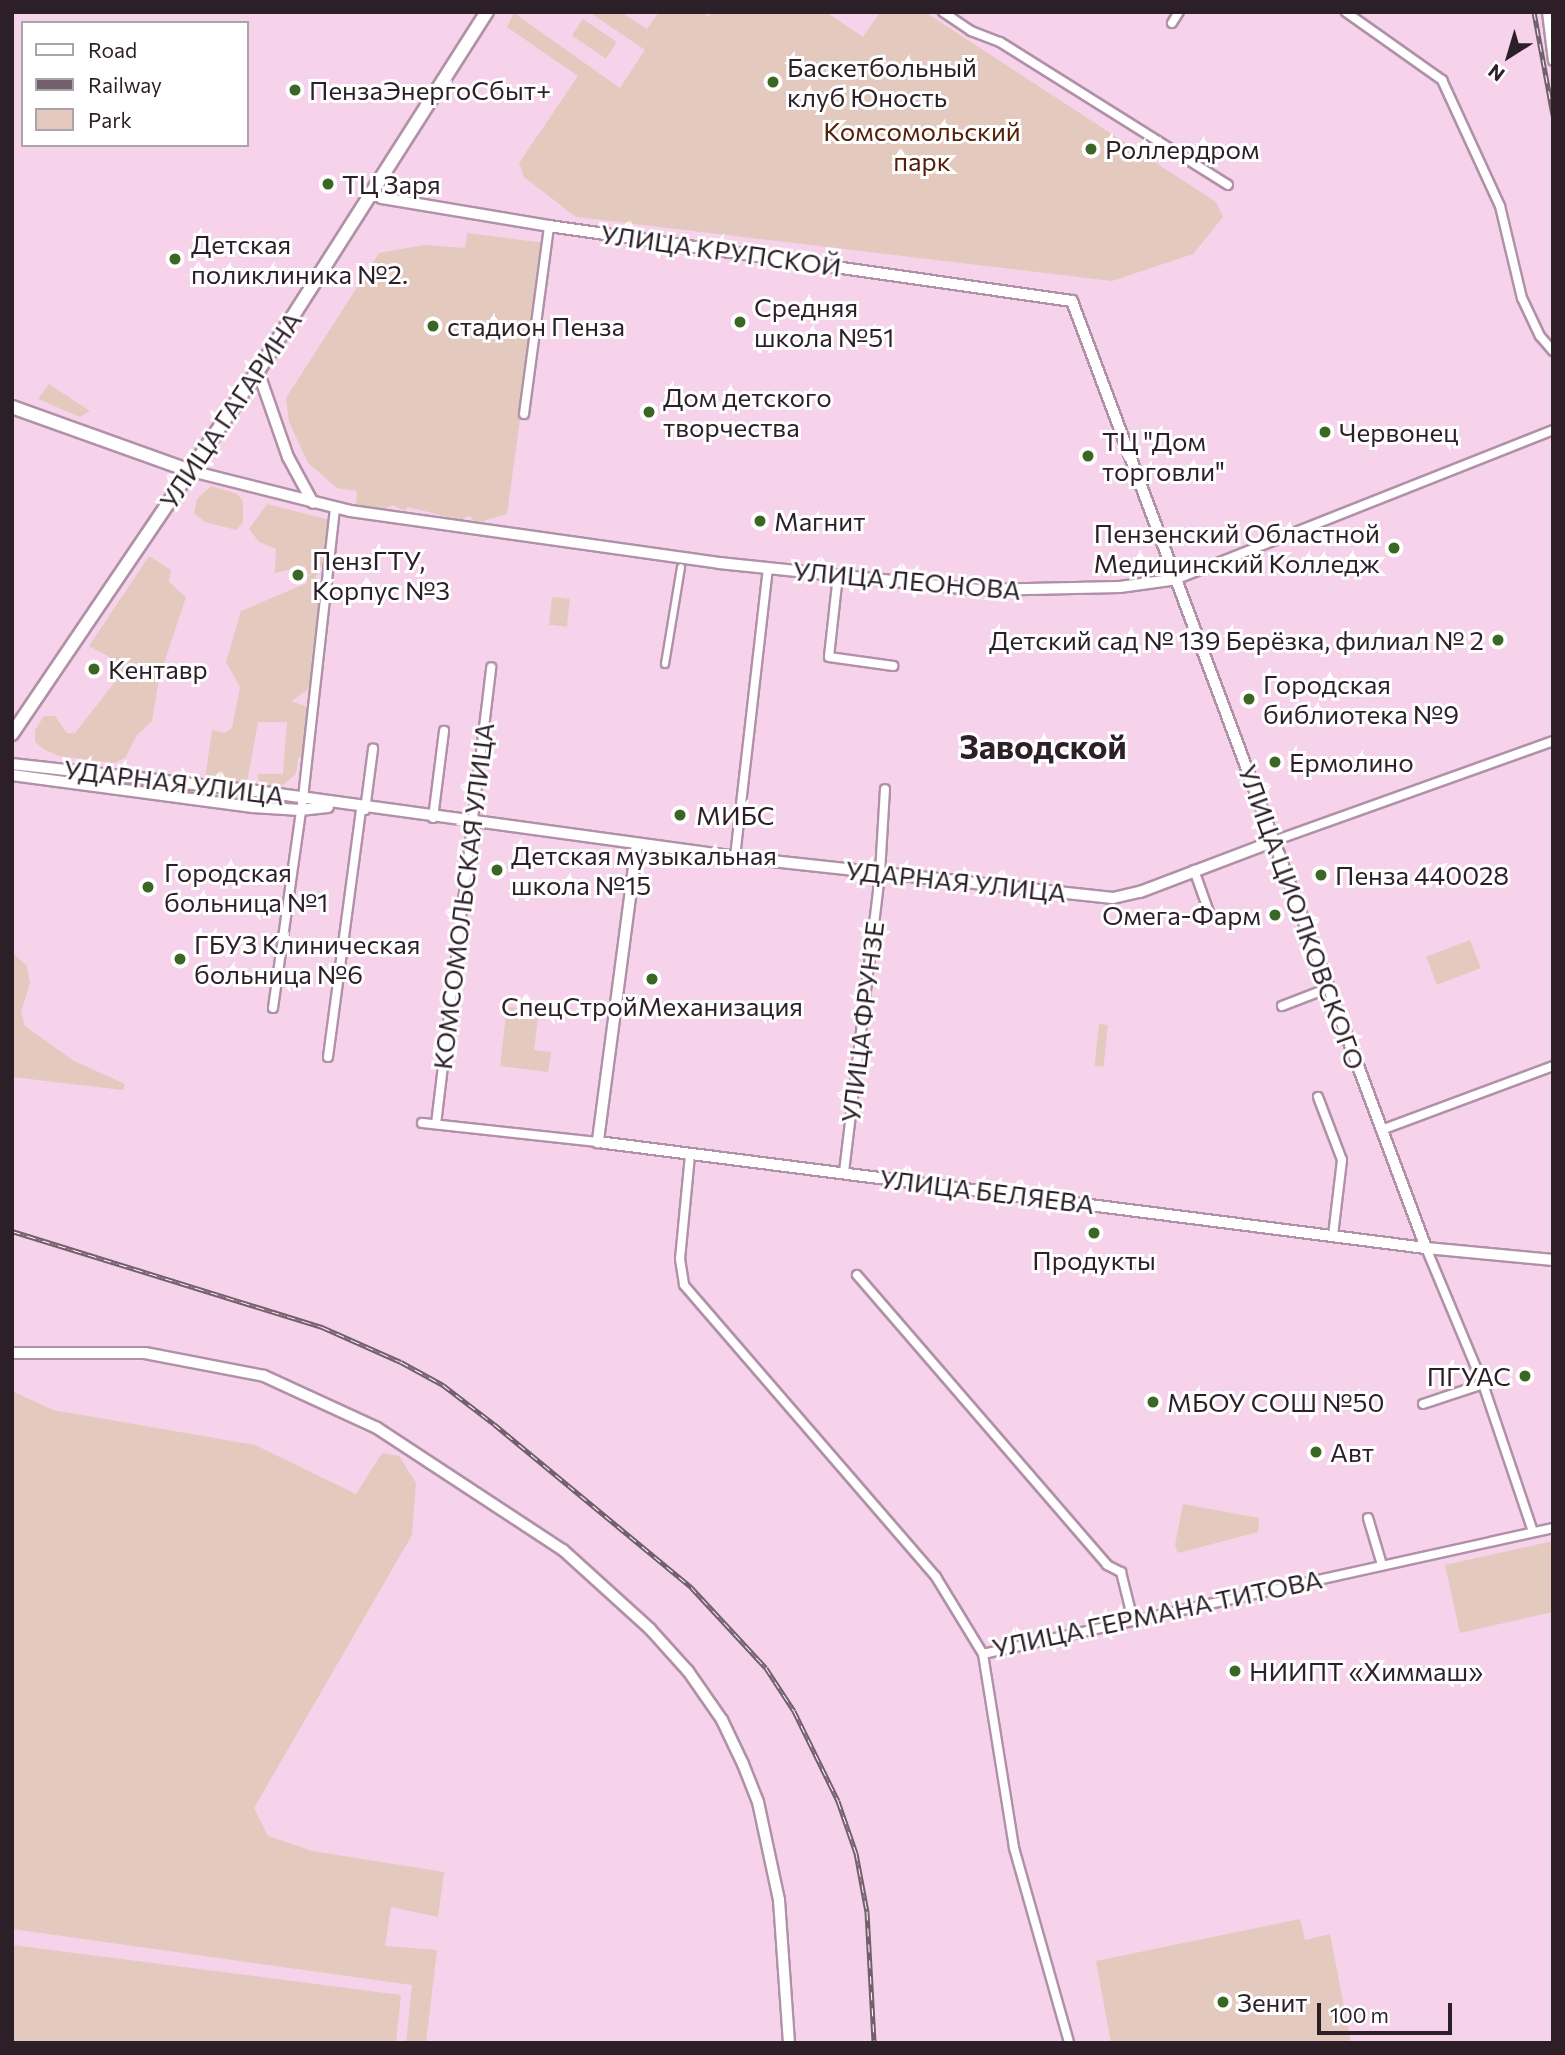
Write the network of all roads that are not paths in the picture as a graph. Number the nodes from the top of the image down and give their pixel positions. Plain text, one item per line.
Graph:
1 (487, 12) edge
2 (943, 12) edge
3 (1180, 12) edge
4 (1346, 12) edge
5 (1547, 12) edge
6 (1172, 23) dead end
7 (1553, 61) edge
8 (1228, 186) dead end
9 (370, 192) junction
10 (549, 226) junction
11 (1072, 301) joint
12 (1553, 351) edge
13 (258, 371) junction
14 (12, 407) edge
15 (524, 414) dead end
16 (1553, 430) edge
17 (191, 471) junction
18 (317, 504) junction
19 (335, 508) junction
20 (681, 567) dead end
21 (768, 568) junction
22 (838, 575) junction
23 (1177, 579) junction
24 (665, 664) dead end
25 (893, 666) dead end
26 (491, 667) dead end
27 (444, 731) dead end
28 (12, 734) edge
29 (1553, 741) edge
30 (373, 750) dead end
31 (12, 765) edge
32 (12, 775) edge
33 (885, 789) dead end
34 (303, 798) junction
35 (335, 806) junction
36 (363, 809) junction
37 (300, 810) junction
38 (433, 818) junction
39 (471, 823) junction
40 (1274, 841) junction
41 (637, 844) junction
42 (735, 858) junction
43 (1194, 870) junction
44 (880, 873) junction
45 (1210, 915) dead end
46 (1329, 988) junction
47 (1282, 1006) dead end
48 (273, 1008) dead end
49 (328, 1057) dead end
50 (1553, 1066) edge
51 (1318, 1097) dead end
52 (422, 1123) dead end
53 (436, 1124) junction
54 (1381, 1130) junction
55 (598, 1142) junction
56 (690, 1154) junction
57 (844, 1172) junction
58 (1333, 1235) junction
59 (1426, 1248) junction
60 (1553, 1260) edge
61 (857, 1276) dead end
62 (12, 1353) edge
63 (1483, 1384) junction
64 (1423, 1404) dead end
65 (1368, 1518) dead end
66 (1553, 1528) edge
67 (1533, 1532) junction
68 (1382, 1565) junction
69 (1133, 1620) junction
70 (983, 1654) junction
71 (789, 2043) edge
72 (1069, 2043) edge

1 - 9 main road, УЛИЦА ГАГАРИНА
2 - 8 street
3 - 6 street
4 - 12 street
5 - 7 street
9 - 10 main road, УЛИЦА КРУПСКОЙ
9 - 13 main road, УЛИЦА ГАГАРИНА
10 - 11 main road, УЛИЦА КРУПСКОЙ
10 - 15 street
11 - 23 main road, УЛИЦА ЦИОЛКОВСКОГО
13 - 17 main road, УЛИЦА ГАГАРИНА
13 - 18 street
14 - 17 main road
16 - 23 street, УЛИЦА ЛЕОНОВА
17 - 18 main road, УЛИЦА ЛЕОНОВА
17 - 28 main road, УЛИЦА ГАГАРИНА
18 - 19 main road, УЛИЦА ЛЕОНОВА
19 - 21 main road, УЛИЦА ЛЕОНОВА
19 - 34 street
20 - 24 street
21 - 22 main road, УЛИЦА ЛЕОНОВА
21 - 42 street
22 - 23 main road, УЛИЦА ЛЕОНОВА
22 - 25 street
23 - 40 main road, УЛИЦА ЦИОЛКОВСКОГО
26 - 39 street, КОМСОМОЛЬСКАЯ УЛИЦА
27 - 38 street
29 - 40 street, УДАРНАЯ УЛИЦА
30 - 36 street
31 - 32 street
31 - 34 street, УДАРНАЯ УЛИЦА
32 - 37 street, УДАРНАЯ УЛИЦА
33 - 44 street, УЛИЦА ФРУНЗЕ
34 - 35 street, УДАРНАЯ УЛИЦА
34 - 37 street
35 - 36 street, УДАРНАЯ УЛИЦА
35 - 37 street, УДАРНАЯ УЛИЦА
36 - 38 street, УДАРНАЯ УЛИЦА
36 - 49 street
37 - 48 street
38 - 39 street, УДАРНАЯ УЛИЦА
39 - 41 street, УДАРНАЯ УЛИЦА
39 - 53 street, КОМСОМОЛЬСКАЯ УЛИЦА
40 - 43 street, УДАРНАЯ УЛИЦА
40 - 46 main road, УЛИЦА ЦИОЛКОВСКОГО
41 - 42 street, УДАРНАЯ УЛИЦА
41 - 55 street
42 - 44 street, УДАРНАЯ УЛИЦА
43 - 44 street, УДАРНАЯ УЛИЦА
43 - 45 street
44 - 57 street, УЛИЦА ФРУНЗЕ
46 - 47 street
46 - 54 main road, УЛИЦА ЦИОЛКОВСКОГО
50 - 54 street
51 - 58 street
52 - 53 street, УЛИЦА БЕЛЯЕВА
53 - 55 street, УЛИЦА БЕЛЯЕВА
54 - 59 main road, УЛИЦА ЦИОЛКОВСКОГО
55 - 56 street, УЛИЦА БЕЛЯЕВА
56 - 57 street, УЛИЦА БЕЛЯЕВА
56 - 70 street, УЛИЦА ГЕРМАНА ТИТОВА
57 - 58 street, УЛИЦА БЕЛЯЕВА
58 - 59 street, УЛИЦА БЕЛЯЕВА
59 - 60 main road, УЛИЦА БЕЛЯЕВА
59 - 63 street, УЛИЦА ЦИОЛКОВСКОГО
61 - 69 street
62 - 71 main road
63 - 64 street
63 - 67 street, УЛИЦА ЦИОЛКОВСКОГО
65 - 68 street
66 - 67 street, УЛИЦА ГЕРМАНА ТИТОВА
67 - 68 street, УЛИЦА ГЕРМАНА ТИТОВА
68 - 69 street, УЛИЦА ГЕРМАНА ТИТОВА
69 - 70 street, УЛИЦА ГЕРМАНА ТИТОВА
70 - 72 street

